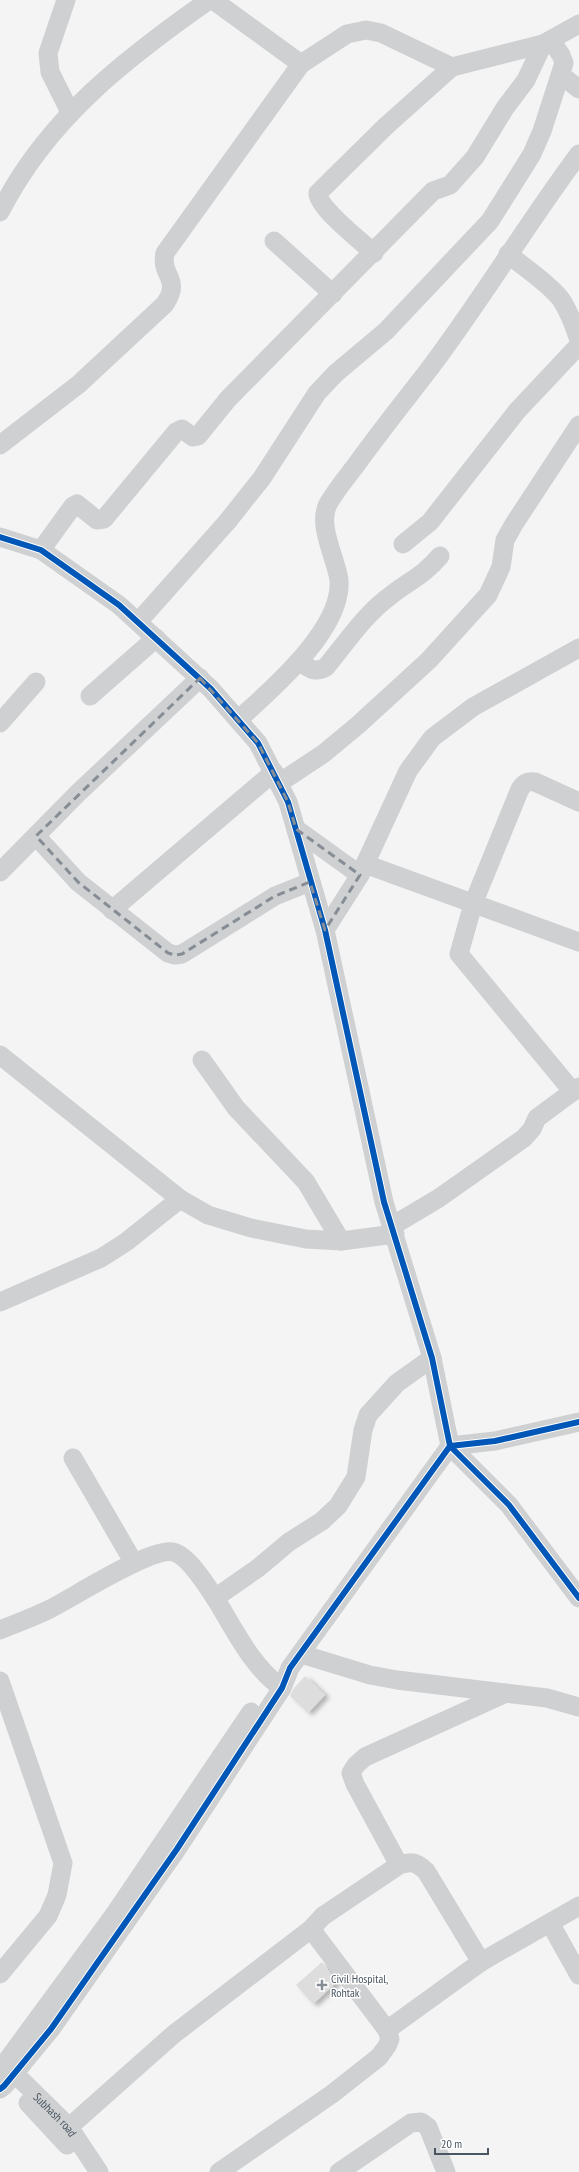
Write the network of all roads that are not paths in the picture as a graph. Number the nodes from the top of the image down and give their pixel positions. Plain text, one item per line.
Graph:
1 (66, 0) edge
2 (209, 0) edge
3 (213, 0) edge
4 (579, 24) edge
5 (547, 42) junction
6 (301, 64) junction
7 (452, 67) junction
8 (561, 74) junction
9 (579, 89) edge
10 (70, 112) junction
11 (579, 154) edge
12 (0, 212) edge
13 (274, 241) dead end
14 (374, 253) junction
15 (508, 254) junction
16 (333, 294) junction
17 (579, 340) edge
18 (579, 345) edge
19 (579, 425) edge
20 (0, 445) edge
21 (0, 536) edge
22 (403, 544) dead end
23 (41, 550) junction
24 (440, 556) dead end
25 (138, 622) junction
26 (156, 638) junction
27 (579, 648) edge
28 (299, 661) junction
29 (200, 678) junction
30 (36, 682) dead end
31 (90, 696) dead end
32 (239, 719) junction
33 (0, 723) edge
34 (276, 778) junction
35 (579, 802) edge
36 (296, 829) junction
37 (36, 836) junction
38 (3, 864) edge
39 (363, 869) junction
40 (310, 882) junction
41 (473, 904) junction
42 (112, 910) junction
43 (325, 930) junction
44 (578, 940) edge
45 (0, 1055) edge
46 (202, 1060) dead end
47 (576, 1089) edge
48 (180, 1199) junction
49 (394, 1230) junction
50 (341, 1241) junction
51 (0, 1302) edge
52 (432, 1358) junction
53 (579, 1422) edge
54 (450, 1446) junction
55 (73, 1458) dead end
56 (134, 1563) junction
57 (215, 1598) junction
58 (579, 1598) edge
59 (0, 1630) edge
60 (296, 1661) junction
61 (0, 1681) edge
62 (277, 1684) junction
63 (506, 1693) junction
64 (579, 1707) edge
65 (400, 1865) junction
66 (579, 1906) edge
67 (550, 1923) junction
68 (311, 1929) junction
69 (481, 1962) junction
70 (0, 1974) edge
71 (579, 1975) edge
72 (387, 2030) junction
73 (4, 2074) edge
74 (64, 2131) junction
75 (87, 2172) edge
76 (100, 2172) edge
77 (218, 2172) edge
78 (339, 2172) edge
79 (446, 2172) edge

1 - 10 street
2 - 10 street
3 - 6 street
4 - 5 street
5 - 7 street
5 - 8 street
5 - 14 street
6 - 7 street
6 - 20 street
7 - 14 street
8 - 9 street
8 - 25 street
10 - 12 street
11 - 15 street
13 - 16 street
14 - 16 street
15 - 17 street
15 - 28 street
16 - 23 street
18 - 22 street
19 - 34 street
21 - 23 street
23 - 25 street
24 - 28 street
25 - 26 street
26 - 29 street
26 - 31 street
27 - 39 street
28 - 32 street
29 - 32 street
29 - 37 street
30 - 33 street
32 - 34 street
34 - 36 street
34 - 42 street
35 - 41 street
36 - 39 street
36 - 40 street
37 - 38 street
37 - 42 street
39 - 41 street
39 - 43 street
40 - 42 street
40 - 43 street
41 - 44 street
41 - 47 street
43 - 49 street
45 - 48 street
46 - 50 street
47 - 49 street
48 - 50 street
48 - 51 street
49 - 50 street
49 - 52 street
52 - 54 street
52 - 57 street
53 - 54 street
54 - 58 street
54 - 60 street
55 - 56 street
56 - 57 street
56 - 59 street
57 - 62 street
60 - 62 street
60 - 63 street
61 - 70 street
62 - 73 street
63 - 64 street
63 - 65 street
65 - 68 street
65 - 69 street
66 - 67 street
67 - 69 street
67 - 71 street
68 - 72 street
68 - 74 street
69 - 72 street
72 - 77 street
73 - 74 street, Subhash road
74 - 75 street, Subhash road
74 - 76 street, Subhash road
78 - 79 street

